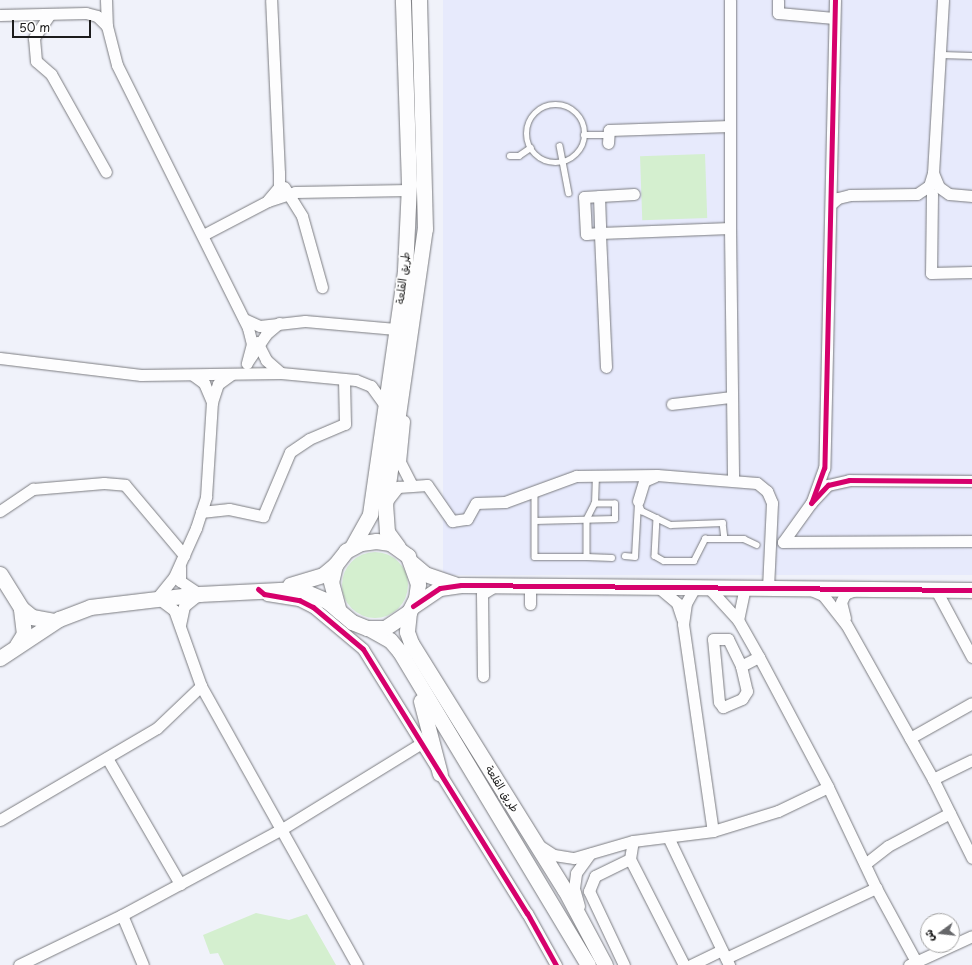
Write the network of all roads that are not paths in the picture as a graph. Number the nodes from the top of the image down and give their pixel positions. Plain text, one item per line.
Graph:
1 (102, 0) edge
2 (106, 0) edge
3 (271, 0) edge
4 (399, 0) edge
5 (403, 0) edge
6 (419, 0) edge
7 (730, 0) edge
8 (778, 0) edge
9 (835, 0) edge
10 (943, 0) edge
11 (86, 13) junction
12 (50, 14) junction
13 (0, 15) edge
14 (404, 18) junction
15 (834, 18) junction
16 (107, 26) junction
17 (942, 55) junction
18 (972, 56) edge
19 (730, 126) junction
20 (584, 135) junction
21 (608, 139) joint
22 (560, 146) dead end
23 (531, 148) junction
24 (510, 156) dead end
25 (565, 161) junction
26 (106, 172) dead end
27 (279, 172) junction
28 (933, 173) junction
29 (409, 190) junction
30 (311, 192) junction
31 (569, 193) dead end
32 (286, 194) junction
33 (634, 194) dead end
34 (917, 194) junction
35 (932, 194) junction
36 (949, 194) junction
37 (972, 196) edge
38 (268, 200) junction
39 (831, 204) junction
40 (302, 216) junction
41 (730, 228) junction
42 (600, 233) junction
43 (203, 235) junction
44 (972, 272) edge
45 (322, 287) dead end
46 (246, 323) junction
47 (280, 323) junction
48 (414, 325) junction
49 (396, 329) junction
50 (260, 347) junction
51 (3, 356) edge
52 (247, 363) junction
53 (606, 367) dead end
54 (281, 373) junction
55 (192, 375) junction
56 (231, 375) junction
57 (344, 379) junction
58 (731, 397) junction
59 (212, 402) junction
60 (672, 404) dead end
61 (385, 405) junction
62 (657, 475) junction
63 (596, 476) junction
64 (732, 480) junction
65 (972, 480) edge
66 (411, 484) junction
67 (535, 489) junction
68 (638, 501) junction
69 (811, 503) junction
70 (595, 504) junction
71 (385, 505) junction
72 (0, 511) edge
73 (201, 512) junction
74 (657, 518) junction
75 (587, 520) junction
76 (535, 521) junction
77 (798, 521) junction
78 (725, 538) junction
79 (772, 540) junction
80 (816, 540) junction
81 (972, 541) edge
82 (784, 542) junction
83 (757, 545) dead end
84 (398, 547) junction
85 (352, 548) junction
86 (625, 556) dead end
87 (587, 557) junction
88 (612, 558) dead end
89 (771, 558) junction
90 (182, 559) junction
91 (412, 562) junction
92 (335, 565) junction
93 (0, 574) edge
94 (461, 585) junction
95 (497, 585) junction
96 (530, 585) junction
97 (658, 586) junction
98 (702, 587) junction
99 (277, 588) junction
100 (745, 588) junction
101 (807, 588) junction
102 (258, 589) junction
103 (768, 589) junction
104 (857, 589) junction
105 (936, 590) junction
106 (972, 590) edge
107 (199, 594) junction
108 (157, 598) junction
109 (481, 604) junction
110 (530, 604) dead end
111 (21, 608) junction
112 (411, 609) junction
113 (339, 610) junction
114 (738, 620) junction
115 (54, 621) junction
116 (683, 624) junction
117 (846, 624) junction
118 (368, 628) junction
119 (179, 630) junction
120 (17, 645) junction
121 (972, 657) edge
122 (0, 658) edge
123 (759, 658) junction
124 (741, 666) junction
125 (483, 676) dead end
126 (415, 679) junction
127 (201, 686) junction
128 (972, 703) edge
129 (910, 738) junction
130 (422, 743) junction
131 (107, 758) junction
132 (972, 760) edge
133 (440, 774) junction
134 (933, 779) junction
135 (828, 787) junction
136 (950, 813) junction
137 (0, 820) edge
138 (282, 829) junction
139 (713, 831) junction
140 (669, 839) junction
141 (534, 841) junction
142 (633, 842) junction
143 (590, 854) junction
144 (972, 858) edge
145 (630, 859) junction
146 (864, 864) junction
147 (180, 884) junction
148 (876, 888) junction
149 (122, 915) junction
150 (972, 936) edge
151 (596, 946) junction
152 (726, 958) edge
153 (915, 964) edge
154 (19, 965) edge
155 (143, 965) edge
156 (357, 965) edge
157 (556, 965) edge
158 (588, 965) edge
159 (605, 965) edge
160 (624, 965) edge
161 (684, 965) edge
162 (691, 965) edge

1 - 11 street
2 - 16 street
3 - 27 street
4 - 14 street
5 - 14 main road, طريق القلعة
6 - 48 main road, طريق القلعة
7 - 19 street
8 - 15 street
9 - 15 street
10 - 17 street
11 - 12 street
11 - 16 street
12 - 13 street
12 - 26 street
14 - 29 main road, طريق القلعة
15 - 39 street
16 - 43 street
17 - 18 lane
17 - 28 street
19 - 21 street
19 - 41 street
20 - 21 lane
20 - 23 lane
20 - 25 lane
22 - 25 lane
23 - 24 lane
23 - 25 lane
25 - 31 lane
27 - 32 street
27 - 38 street
28 - 34 street
28 - 36 street
29 - 30 street
29 - 49 main road, طريق القلعة
30 - 32 street
30 - 40 street
32 - 38 street
32 - 40 street
33 - 42 street
34 - 35 street
34 - 39 street
35 - 36 street
35 - 44 street
36 - 37 street
38 - 43 street
39 - 69 street
40 - 45 street
41 - 42 street
41 - 58 street
42 - 53 street
43 - 46 street
46 - 47 street
46 - 50 street
46 - 52 street
47 - 49 street
47 - 50 street
48 - 66 street
48 - 71 main road, طريق القلعة
49 - 61 main road, طريق القلعة
50 - 52 street
50 - 54 street
51 - 55 street
52 - 56 street
54 - 56 street
54 - 57 street
55 - 56 street
55 - 59 street
56 - 59 street
57 - 61 street
57 - 73 street
58 - 60 street
58 - 64 street
59 - 73 street
61 - 85 main road, طريق القلعة
62 - 63 street
62 - 64 street
62 - 68 street
63 - 67 street
63 - 70 lane
64 - 79 street
65 - 69 street
66 - 67 street
66 - 71 street
67 - 76 lane
68 - 74 lane
68 - 86 lane
69 - 77 street
70 - 75 lane
70 - 75 lane
71 - 84 main road, طريق القلعة
72 - 90 street
73 - 90 street
74 - 78 lane
74 - 78 lane
75 - 76 lane
75 - 87 lane
76 - 87 lane
77 - 80 street
77 - 82 street
78 - 83 lane
79 - 82 street
79 - 89 street
80 - 81 street
80 - 82 street
82 - 89 street
84 - 85 main road
84 - 91 main road
85 - 92 main road
87 - 88 lane
89 - 103 street
90 - 107 street
90 - 108 street
91 - 94 main road
91 - 112 main road
92 - 99 main road
92 - 113 main road
93 - 111 main road
94 - 95 main road
94 - 109 street
94 - 112 main road
95 - 96 main road
95 - 109 street
96 - 97 main road
96 - 110 street
97 - 98 main road
97 - 116 street
98 - 100 main road
98 - 114 street
98 - 116 street
99 - 102 main road
99 - 113 main road
100 - 103 main road
100 - 114 street
101 - 103 main road
101 - 104 main road
101 - 117 street
102 - 107 main road
102 - 130 street
104 - 105 main road
104 - 117 street
105 - 106 main road
105 - 121 street
107 - 108 main road
107 - 119 street
108 - 115 main road
108 - 119 street
109 - 125 street
111 - 115 main road
111 - 120 main road
112 - 118 main road
112 - 141 main road, طريق القلعة
113 - 118 main road
114 - 123 street
115 - 120 main road
116 - 139 street
117 - 129 street
118 - 126 main road, طريق القلعة
119 - 127 street
120 - 122 main road
123 - 124 street
123 - 135 street
124 - 124 street
126 - 133 main road
126 - 158 main road, طريق القلعة
127 - 131 street
127 - 138 street
128 - 129 street
129 - 134 street
130 - 133 street
130 - 138 street
131 - 137 street
131 - 147 street
132 - 134 street
133 - 157 street
134 - 136 street
135 - 139 street
135 - 146 street
136 - 144 street
136 - 146 street
138 - 147 street
138 - 156 street
139 - 140 street
140 - 142 street
140 - 152 street
141 - 143 street
141 - 151 main road, طريق القلعة
142 - 143 street
142 - 145 street
143 - 151 street
145 - 160 street
145 - 161 street
146 - 148 street
147 - 149 street
148 - 152 street
148 - 153 street
149 - 154 street
149 - 155 street
150 - 153 street
151 - 159 main road, طريق القلعة
152 - 162 street

